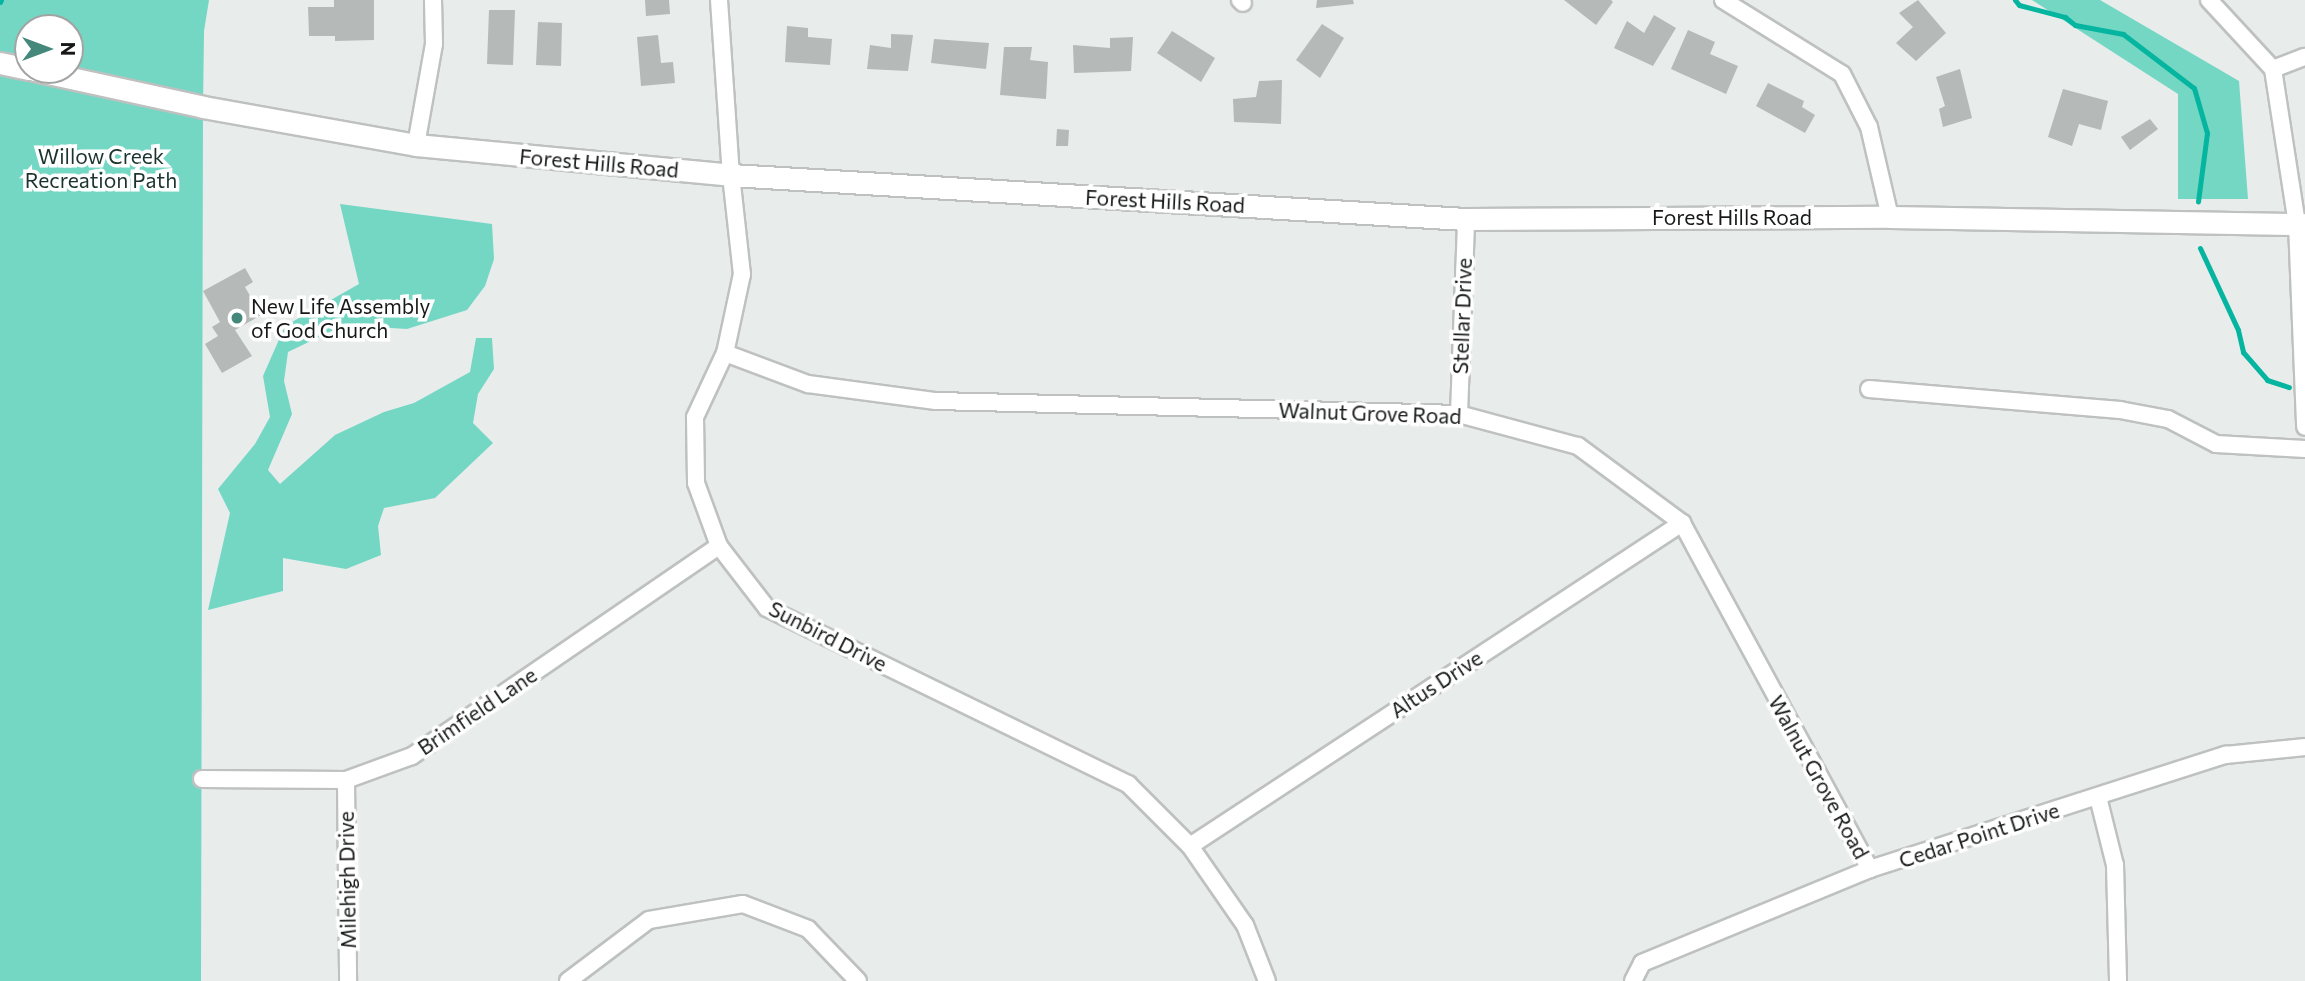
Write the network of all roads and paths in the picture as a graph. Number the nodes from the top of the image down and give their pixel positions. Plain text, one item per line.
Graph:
1 (433, 0) edge
2 (719, 0) edge
3 (1723, 0) edge
4 (2209, 0) edge
5 (2305, 57) edge
6 (2273, 69) junction
7 (84, 81) edge
8 (416, 145) junction
9 (730, 175) junction
10 (1890, 217) junction
11 (1466, 219) junction
12 (2301, 224) edge
13 (725, 354) junction
14 (1870, 389) dead end
15 (1459, 414) junction
16 (2305, 427) edge
17 (2305, 449) edge
18 (1682, 523) junction
19 (719, 546) junction
20 (2305, 747) edge
21 (202, 779) dead end
22 (346, 780) junction
23 (2098, 797) junction
24 (1189, 846) junction
25 (1870, 869) junction
26 (348, 981) edge
27 (568, 981) edge
28 (858, 981) edge
29 (1267, 981) edge
30 (1633, 981) edge
31 (2118, 981) edge

1 - 8 street
2 - 9 street, Sunbird Drive
3 - 10 street
4 - 6 street
5 - 6 street
6 - 12 street
7 - 8 street, Forest Hills Road
8 - 9 street, Forest Hills Road
9 - 11 street, Forest Hills Road
9 - 13 street, Sunbird Drive
10 - 11 street, Forest Hills Road
10 - 12 street, Forest Hills Road
11 - 15 street, Stellar Drive
12 - 16 street
13 - 15 street, Walnut Grove Road
13 - 19 street, Sunbird Drive
14 - 17 street
15 - 18 street, Walnut Grove Road
18 - 24 street, Altus Drive
18 - 25 street, Walnut Grove Road
19 - 22 street, Brimfield Lane
19 - 24 street, Sunbird Drive
20 - 23 street, Cedar Point Drive
21 - 22 street, Brimfield Lane
22 - 26 street, Milehigh Drive
23 - 25 street, Cedar Point Drive
23 - 31 street
24 - 29 street, Sunbird Drive
25 - 30 street, Cedar Point Drive
27 - 28 street

